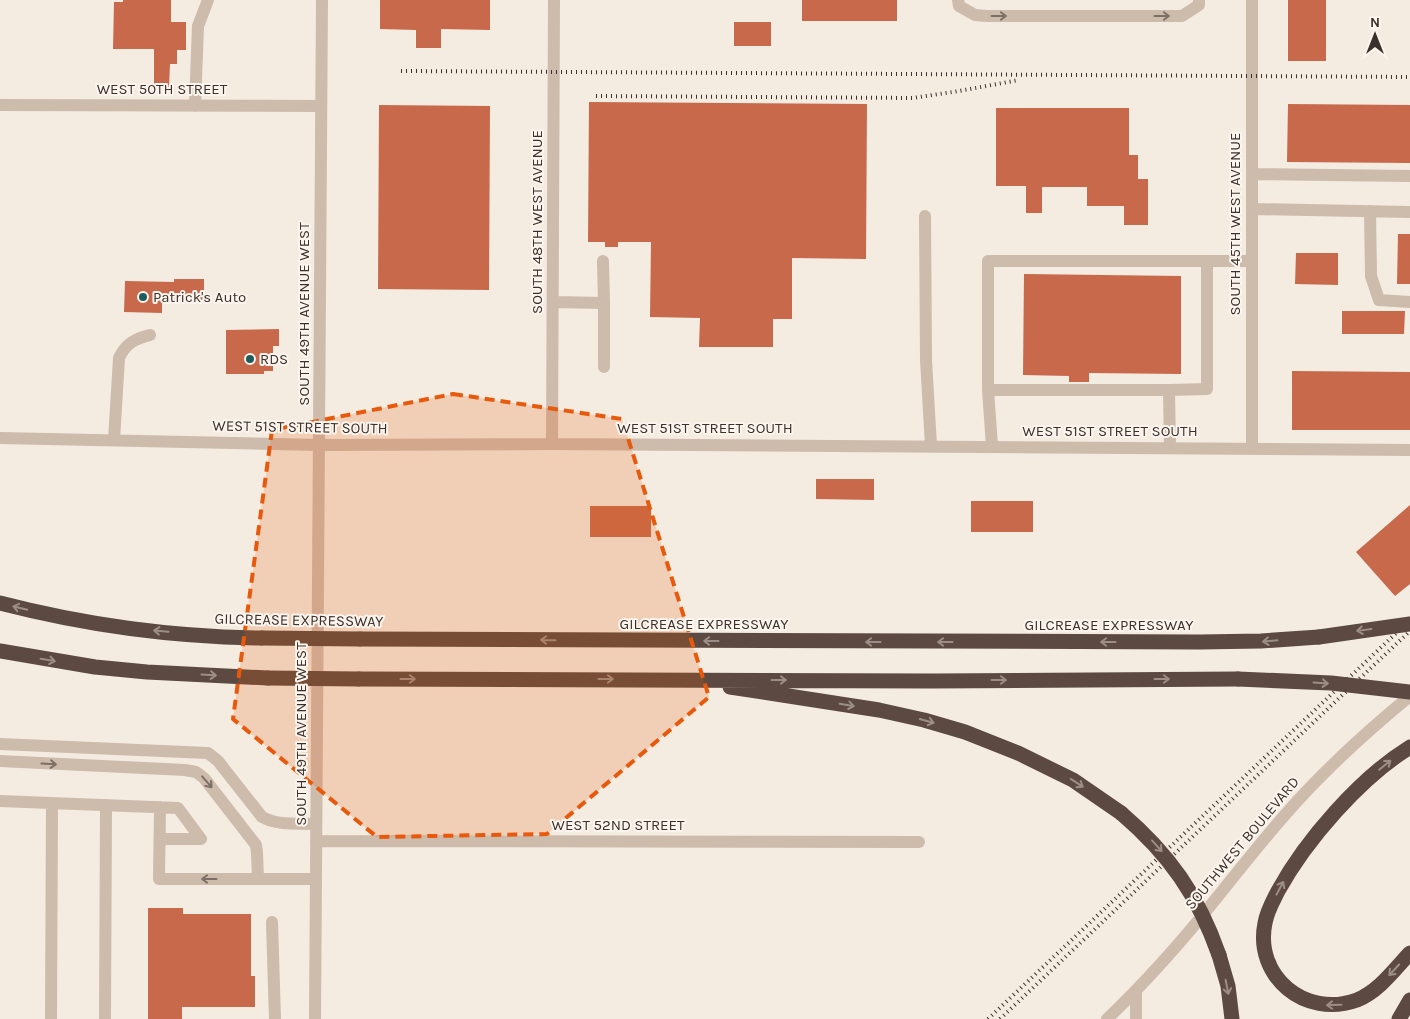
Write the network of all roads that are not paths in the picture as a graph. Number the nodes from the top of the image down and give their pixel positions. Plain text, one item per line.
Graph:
1 (208, 0) edge
2 (322, 0) edge
3 (554, 0) edge
4 (958, 0) edge
5 (1199, 0) edge
6 (1252, 0) edge
7 (1, 105) edge
8 (195, 106) junction
9 (321, 106) junction
10 (1252, 174) junction
11 (1410, 176) edge
12 (1252, 209) junction
13 (1370, 211) junction
14 (1410, 212) edge
15 (925, 216) dead end
16 (603, 261) dead end
17 (1207, 262) junction
18 (1251, 262) junction
19 (553, 302) junction
20 (1410, 302) edge
21 (604, 303) junction
22 (150, 335) dead end
23 (604, 367) dead end
24 (988, 390) junction
25 (1169, 390) junction
26 (0, 438) edge
27 (114, 440) junction
28 (552, 444) junction
29 (319, 445) junction
30 (931, 446) junction
31 (992, 446) junction
32 (1170, 447) junction
33 (1252, 448) junction
34 (1410, 450) edge
35 (0, 603) edge
36 (1410, 624) edge
37 (0, 651) edge
38 (678, 679) junction
39 (1410, 692) edge
40 (1410, 696) edge
41 (0, 744) edge
42 (1410, 747) edge
43 (0, 762) edge
44 (0, 800) edge
45 (52, 803) junction
46 (106, 805) junction
47 (160, 807) junction
48 (316, 824) junction
49 (160, 839) junction
50 (316, 841) junction
51 (919, 842) dead end
52 (258, 879) junction
53 (316, 879) junction
54 (272, 922) dead end
55 (1410, 953) edge
56 (1136, 992) junction
57 (1410, 1000) edge
58 (51, 1019) edge
59 (105, 1019) edge
60 (275, 1019) edge
61 (315, 1019) edge
62 (1107, 1019) edge
63 (1136, 1019) edge
64 (1232, 1019) edge
65 (1399, 1019) edge

1 - 8 street
2 - 9 street, SOUTH 49TH AVENUE WEST
3 - 19 street, SOUTH 48TH WEST AVENUE
4 -> 5 street
6 - 10 street, SOUTH 45TH WEST AVENUE
7 - 8 street, WEST 50TH STREET
8 - 9 street, WEST 50TH STREET
9 - 29 street, SOUTH 49TH AVENUE WEST
10 - 11 street
10 - 12 street, SOUTH 45TH WEST AVENUE
12 - 13 street
12 - 18 street, SOUTH 45TH WEST AVENUE
13 - 14 street
13 - 20 street
15 - 30 street
16 - 21 street
17 - 18 street
17 - 24 street
17 - 25 street
18 - 33 street, SOUTH 45TH WEST AVENUE
19 - 21 street
19 - 28 street, SOUTH 48TH WEST AVENUE
21 - 23 street
22 - 27 street
24 - 25 street
24 - 31 street
25 - 32 street
26 - 27 street, WEST 51ST STREET SOUTH
27 - 29 street, WEST 51ST STREET SOUTH
28 - 29 street, WEST 51ST STREET SOUTH
28 - 30 street, WEST 51ST STREET SOUTH
29 - 48 street, SOUTH 49TH AVENUE WEST
30 - 31 street, WEST 51ST STREET SOUTH
31 - 32 street, WEST 51ST STREET SOUTH
32 - 33 street, WEST 51ST STREET SOUTH
33 - 34 street, WEST 51ST STREET SOUTH
36 -> 35 highway, GILCREASE EXPRESSWAY, bridge
37 -> 38 highway, bridge
38 -> 39 highway, bridge
38 -> 64 highway, bridge
40 - 56 street, SOUTHWEST BOULEVARD
41 - 48 street
55 -> 42 highway
43 -> 52 street
44 - 45 street
45 - 46 street
45 - 58 street
46 - 47 street
46 - 59 street
47 - 49 street
47 - 49 street
48 - 50 street, SOUTH 49TH AVENUE WEST
52 -> 49 street
50 - 51 street, WEST 52ND STREET
50 - 53 street, SOUTH 49TH AVENUE WEST
52 - 53 street
53 - 61 street, SOUTH 49TH AVENUE WEST
54 - 60 street
56 - 62 street, SOUTHWEST BOULEVARD
56 - 63 street
57 - 65 highway

